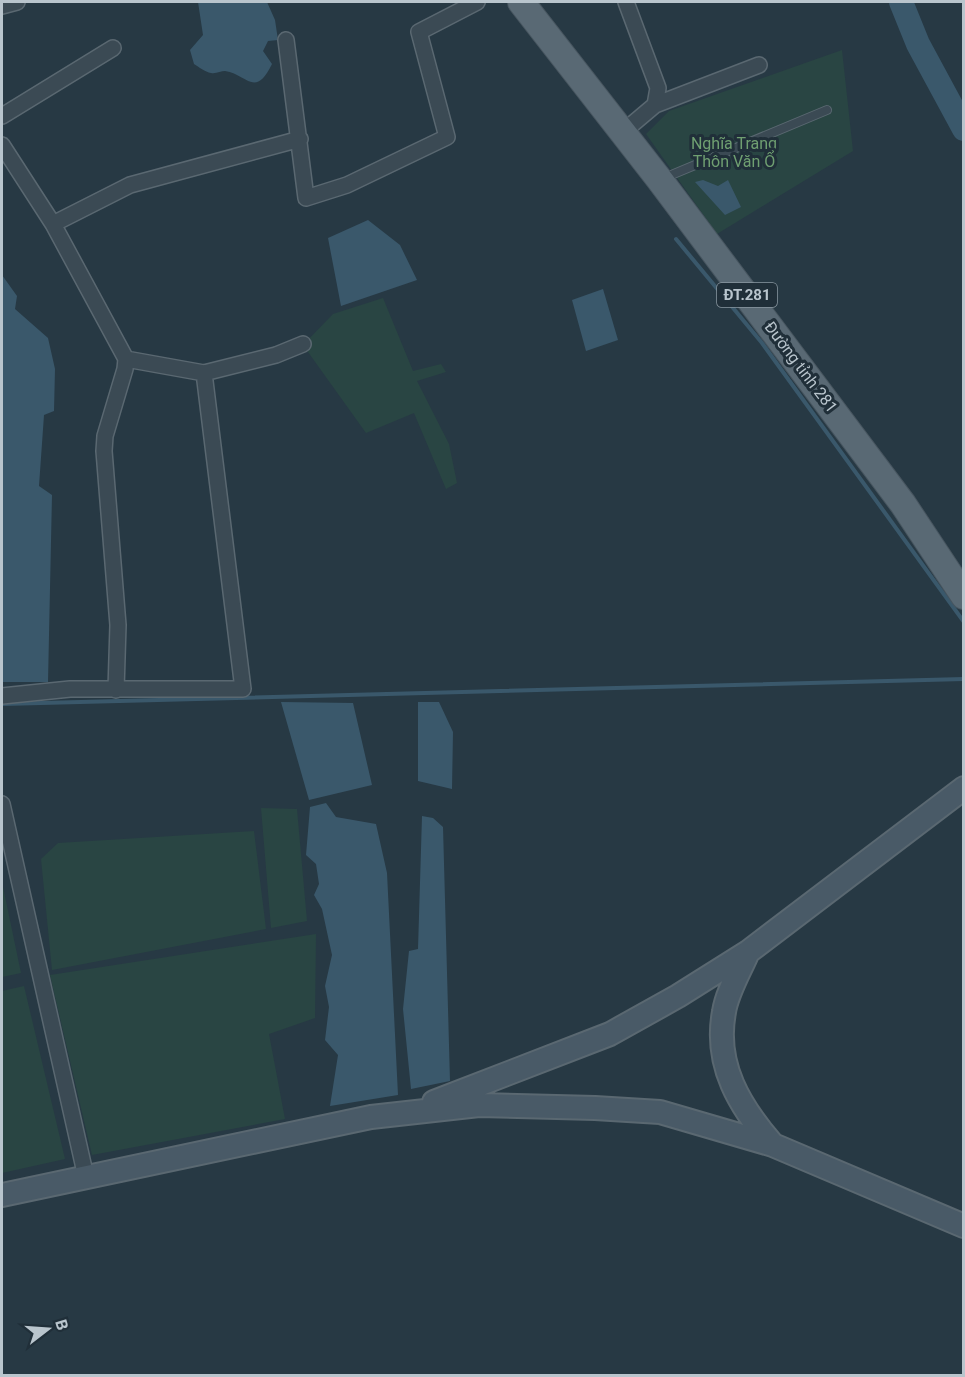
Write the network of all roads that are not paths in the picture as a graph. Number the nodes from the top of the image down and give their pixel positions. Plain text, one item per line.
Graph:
1 (17, 2) edge
2 (477, 2) edge
3 (521, 2) edge
4 (626, 2) edge
5 (2, 6) edge
6 (286, 40) dead end
7 (113, 48) dead end
8 (759, 65) dead end
9 (655, 105) junction
10 (827, 110) dead end
11 (2, 116) edge
12 (623, 132) junction
13 (300, 139) junction
14 (2, 145) edge
15 (659, 179) junction
16 (53, 224) junction
17 (303, 345) dead end
18 (126, 359) junction
19 (204, 373) junction
20 (963, 596) edge
21 (116, 690) junction
22 (2, 696) edge
23 (963, 788) edge
24 (2, 804) edge
25 (748, 952) junction
26 (408, 1112) junction
27 (772, 1145) junction
28 (86, 1177) junction
29 (2, 1195) edge
30 (963, 1226) edge

1 - 5 street
2 - 13 street
3 - 12 main road, Đường tỉnh 281 / ĐT.281
4 - 9 street
6 - 13 street
7 - 11 street
8 - 9 street
9 - 12 street
10 - 15 lane
12 - 15 main road, Đường tỉnh 281 / ĐT.281
13 - 16 street
14 - 16 street
15 - 20 main road, Đường tỉnh 281 / ĐT.281
16 - 18 street
17 - 19 street
18 - 19 street
18 - 21 street
19 - 21 street
21 - 22 street
23 - 25 main road
24 - 28 street
25 - 26 main road
25 - 27 main road
26 - 27 main road
26 - 28 main road
27 - 30 main road
28 - 29 main road

